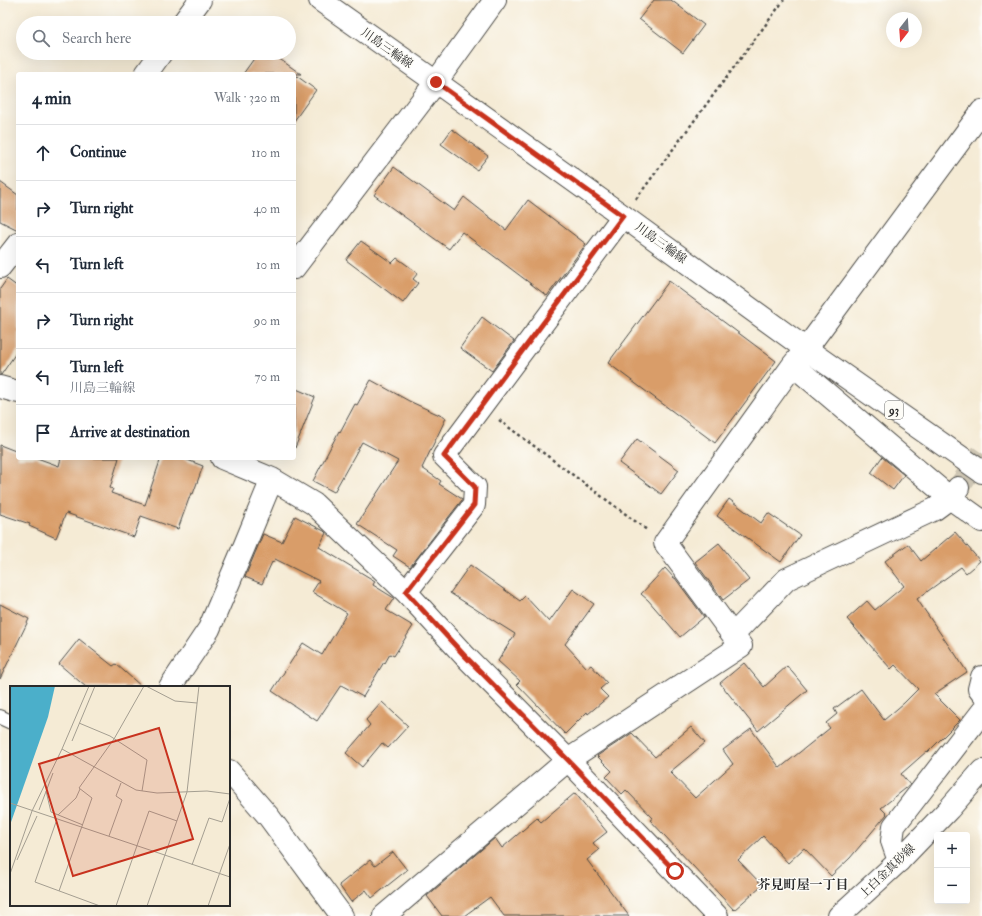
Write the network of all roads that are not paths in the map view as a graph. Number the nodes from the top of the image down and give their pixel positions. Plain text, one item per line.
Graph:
1 (200, 0) edge
2 (320, 0) edge
3 (495, 0) edge
4 (188, 16) edge
5 (156, 60) edge
6 (147, 72) edge
7 (436, 82) junction
8 (982, 111) edge
9 (623, 216) junction
10 (16, 247) edge
11 (296, 265) edge
12 (0, 267) edge
13 (799, 357) junction
14 (0, 387) edge
15 (16, 391) edge
16 (227, 460) edge
17 (982, 472) edge
18 (272, 479) junction
19 (954, 493) junction
20 (982, 521) edge
21 (406, 592) junction
22 (733, 635) junction
23 (982, 677) edge
24 (171, 686) edge
25 (982, 693) edge
26 (982, 712) edge
27 (0, 717) edge
28 (10, 722) edge
29 (568, 760) junction
30 (982, 771) edge
31 (230, 772) edge
32 (899, 861) junction
33 (342, 916) edge
34 (384, 916) edge
35 (717, 916) edge
36 (839, 916) edge

1 - 4 street
2 - 7 street, 川島三輪線 / 93
3 - 7 street
5 - 6 street
7 - 9 street, 川島三輪線 / 93
7 - 11 street
8 - 13 street
9 - 13 street, 川島三輪線 / 93
9 - 21 street
10 - 12 street
13 - 17 street, 川島三輪線 / 93
13 - 19 street
13 - 22 street
14 - 15 street
16 - 18 street
18 - 21 street
18 - 24 street
19 - 20 street
19 - 22 street
21 - 29 street
22 - 29 street
23 - 25 street
26 - 32 street
27 - 28 lane
29 - 34 street
29 - 35 street
30 - 32 street, 上白金真砂線
31 - 33 street
32 - 36 street, 上白金真砂線

